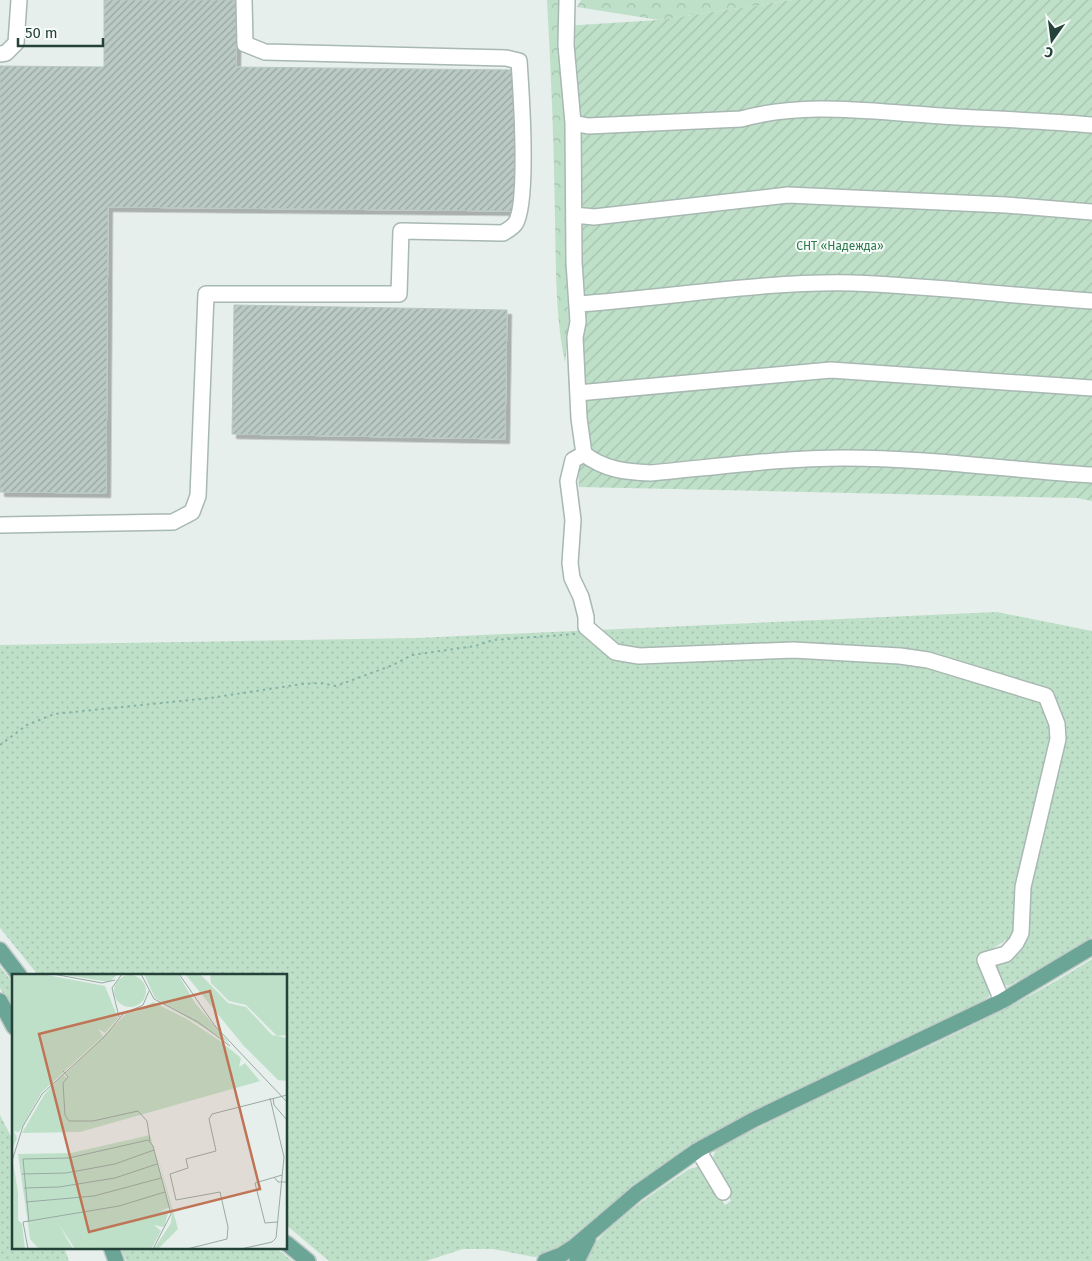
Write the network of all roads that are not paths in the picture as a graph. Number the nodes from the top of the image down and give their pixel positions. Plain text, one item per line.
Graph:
1 (19, 0) edge
2 (244, 0) edge
3 (567, 0) edge
4 (0, 54) edge
5 (573, 123) junction
6 (1092, 126) edge
7 (1092, 212) edge
8 (574, 215) junction
9 (1092, 301) edge
10 (577, 304) junction
11 (1092, 388) edge
12 (578, 393) junction
13 (584, 454) junction
14 (1092, 475) edge
15 (0, 525) edge
16 (1092, 946) edge
17 (0, 950) edge
18 (18, 974) edge
19 (0, 1001) edge
20 (1002, 1001) junction
21 (12, 1023) edge
22 (698, 1150) junction
23 (723, 1192) dead end
24 (591, 1233) junction
25 (288, 1245) edge
26 (111, 1248) edge
27 (116, 1261) edge
28 (308, 1261) edge
29 (545, 1261) edge
30 (577, 1261) edge

1 - 4 lane
2 - 15 lane
3 - 5 lane
5 - 6 lane
5 - 8 lane
7 - 8 lane
8 - 10 lane
9 - 10 lane
10 - 12 lane
11 - 12 lane
12 - 13 lane
13 - 14 lane
13 - 20 lane
16 - 20 main road
17 - 18 main road
19 - 21 main road
20 - 22 main road
22 - 23 lane
22 - 24 main road
24 - 29 main road
24 - 30 main road
25 - 28 main road
26 - 27 main road

